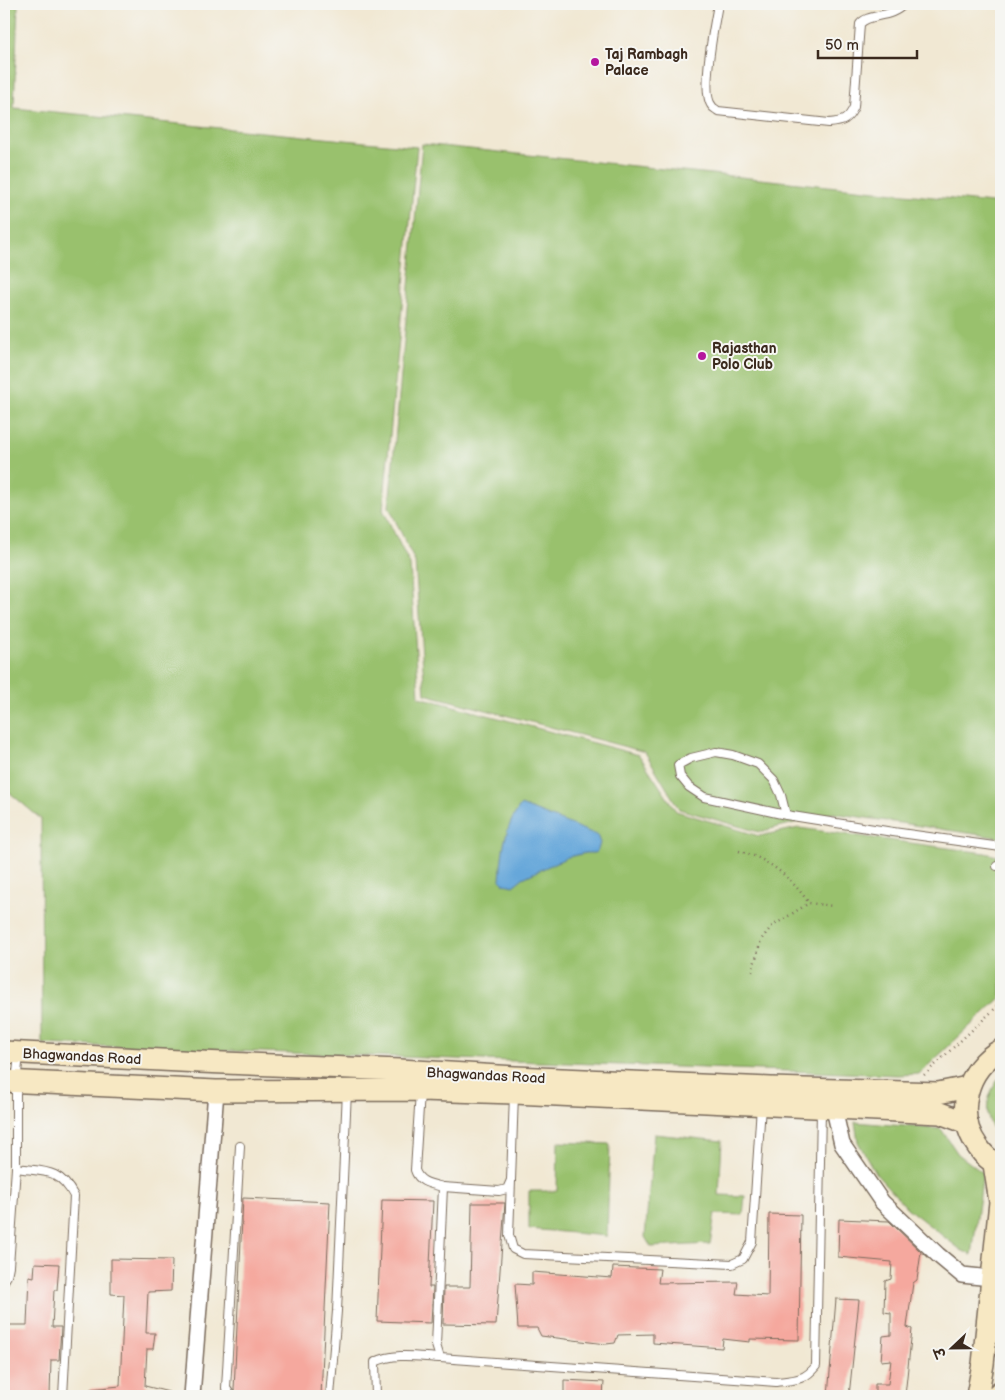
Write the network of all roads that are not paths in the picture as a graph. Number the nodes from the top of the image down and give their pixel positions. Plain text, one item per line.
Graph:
1 (718, 4) edge
2 (904, 4) edge
3 (786, 815) junction
4 (1001, 847) edge
5 (1001, 1050) edge
6 (12, 1052) edge
7 (10, 1082) edge
8 (968, 1087) junction
9 (347, 1090) junction
10 (420, 1090) junction
11 (216, 1091) junction
12 (514, 1093) junction
13 (762, 1104) junction
14 (828, 1108) junction
15 (966, 1123) junction
16 (240, 1146) dead end
17 (998, 1165) edge
18 (16, 1168) junction
19 (511, 1180) junction
20 (443, 1187) junction
21 (991, 1278) junction
22 (4, 1281) edge
23 (440, 1358) junction
24 (1001, 1391) edge
25 (64, 1396) edge
26 (192, 1396) edge
27 (231, 1396) edge
28 (330, 1396) edge
29 (376, 1396) edge
30 (977, 1396) edge
31 (996, 1396) edge

1 - 2 lane
3 - 3 lane
3 - 4 lane
5 - 8 street
6 - 7 lane
6 - 8 street, Bhagwandas Road
7 - 11 street, Bhagwandas Road
7 - 18 lane
8 - 15 street
9 - 10 street, Bhagwandas Road
9 - 11 street, Bhagwandas Road
9 - 28 lane
10 - 12 street, Bhagwandas Road
10 - 20 lane
11 - 26 street
12 - 13 street, Bhagwandas Road
12 - 19 lane
13 - 14 street, Bhagwandas Road
13 - 19 lane
14 - 15 street, Bhagwandas Road
14 - 21 street
14 - 23 lane
15 - 17 street
16 - 27 lane
17 - 21 street
18 - 22 lane
18 - 25 lane
19 - 20 lane
20 - 23 lane
21 - 30 street
23 - 29 lane
24 - 31 street

